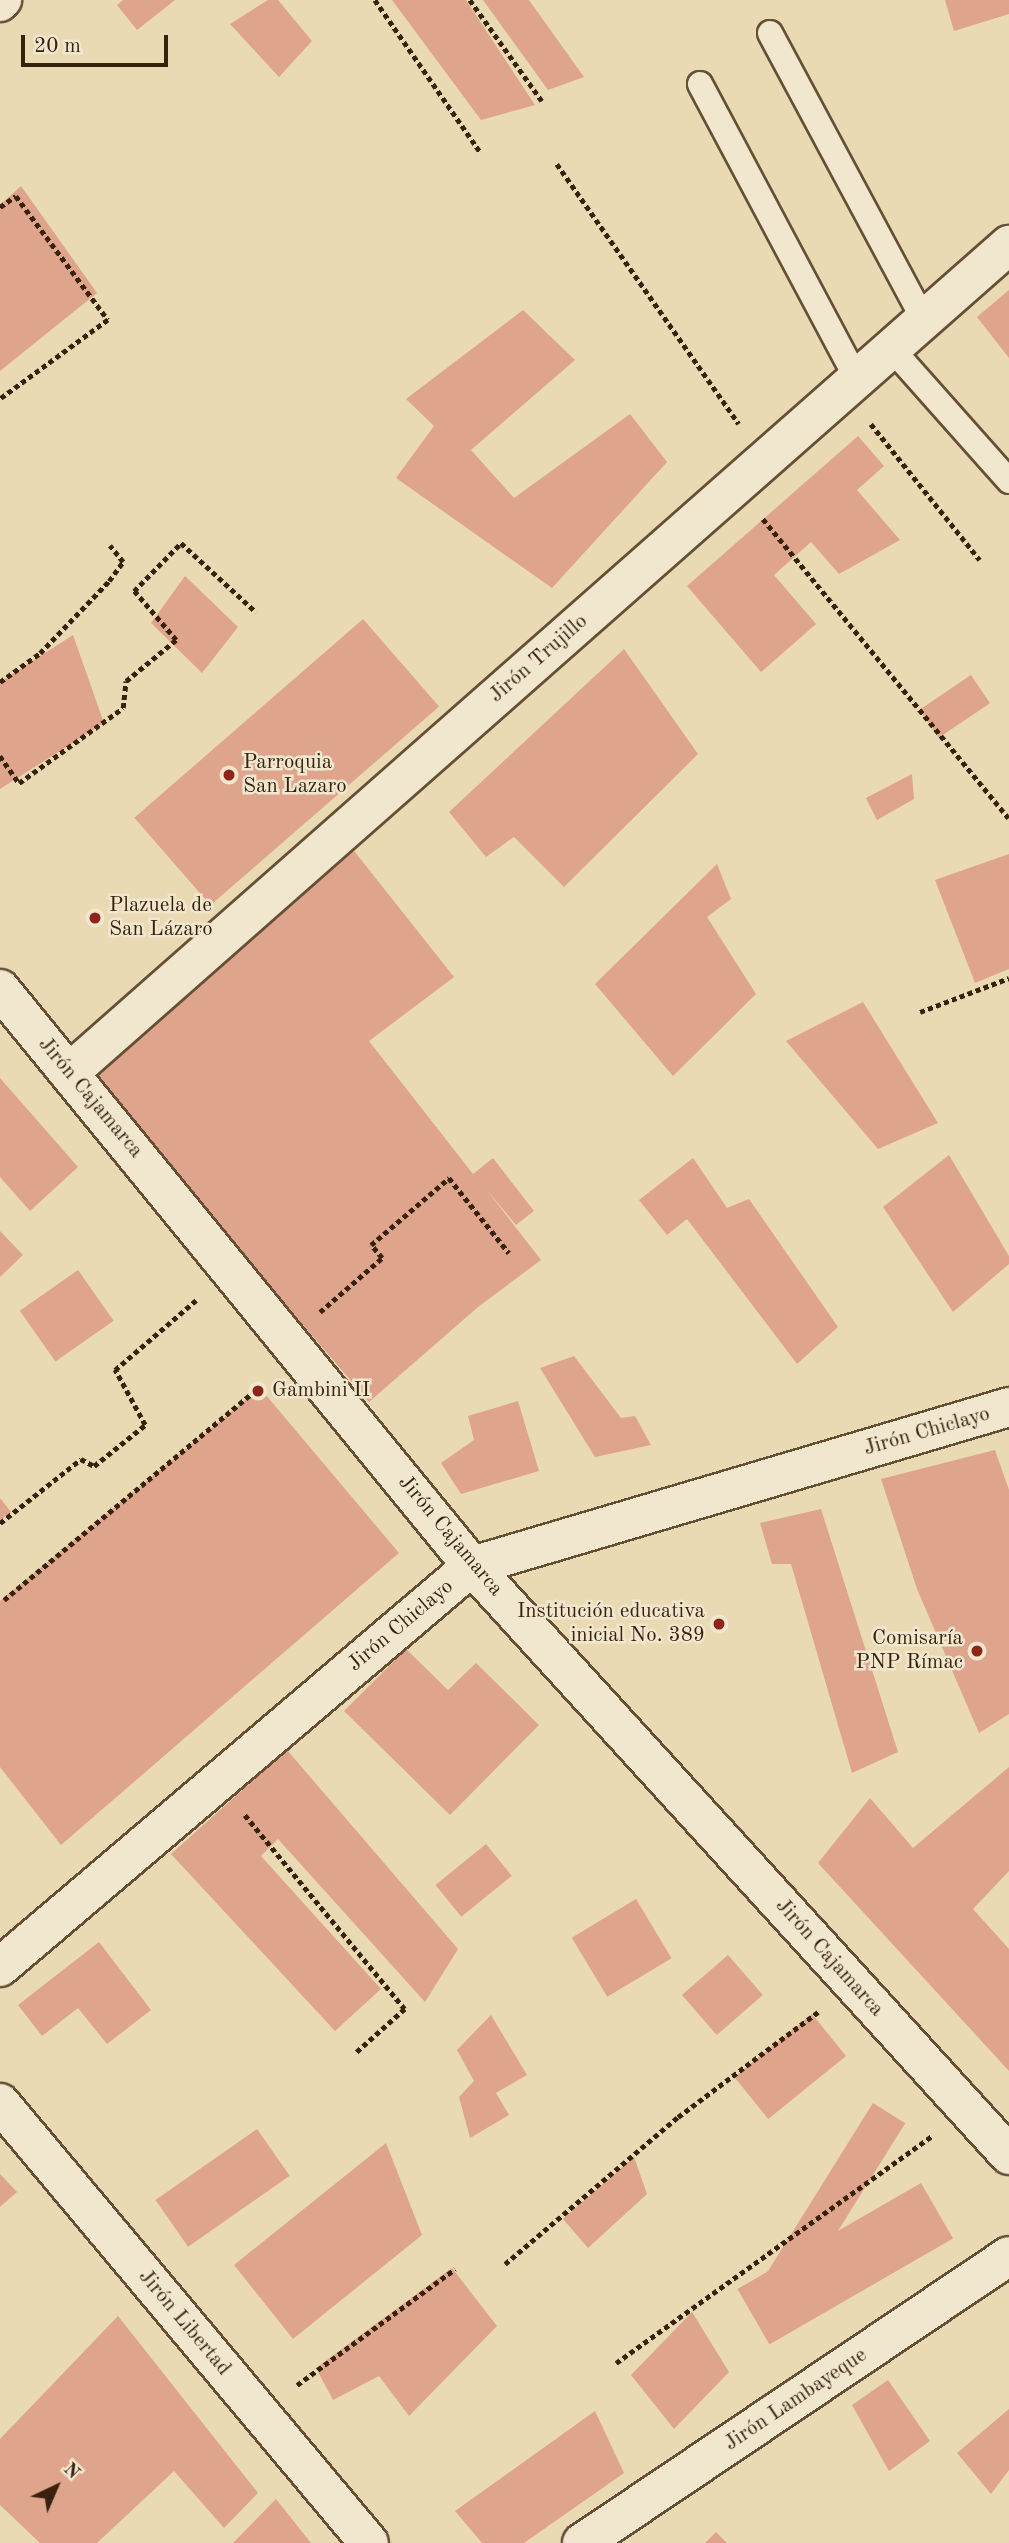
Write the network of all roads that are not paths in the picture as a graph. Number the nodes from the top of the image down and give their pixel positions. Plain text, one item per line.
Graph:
1 (770, 33) dead end
2 (700, 83) dead end
3 (1009, 245) edge
4 (925, 320) junction
5 (891, 348) junction
6 (850, 385) junction
7 (1009, 481) edge
8 (0, 989) edge
9 (69, 1073) junction
10 (1009, 1408) edge
11 (472, 1566) junction
12 (0, 1967) edge
13 (0, 2103) edge
14 (1009, 2155) edge
15 (1009, 2256) edge
16 (369, 2543) edge
17 (582, 2543) edge

1 - 4 lane
2 - 6 lane
3 - 4 street, Jirón Trujillo
4 - 5 street, Jirón Trujillo
5 - 6 street, Jirón Trujillo
5 - 7 lane
6 - 9 street, Jirón Trujillo
8 - 9 street, Jirón Cajamarca
9 - 11 street, Jirón Cajamarca
10 - 11 street, Jirón Chiclayo
11 - 12 street, Jirón Chiclayo
11 - 14 street, Jirón Cajamarca
13 - 16 street, Jirón Libertad
15 - 17 street, Jirón Lambayeque

